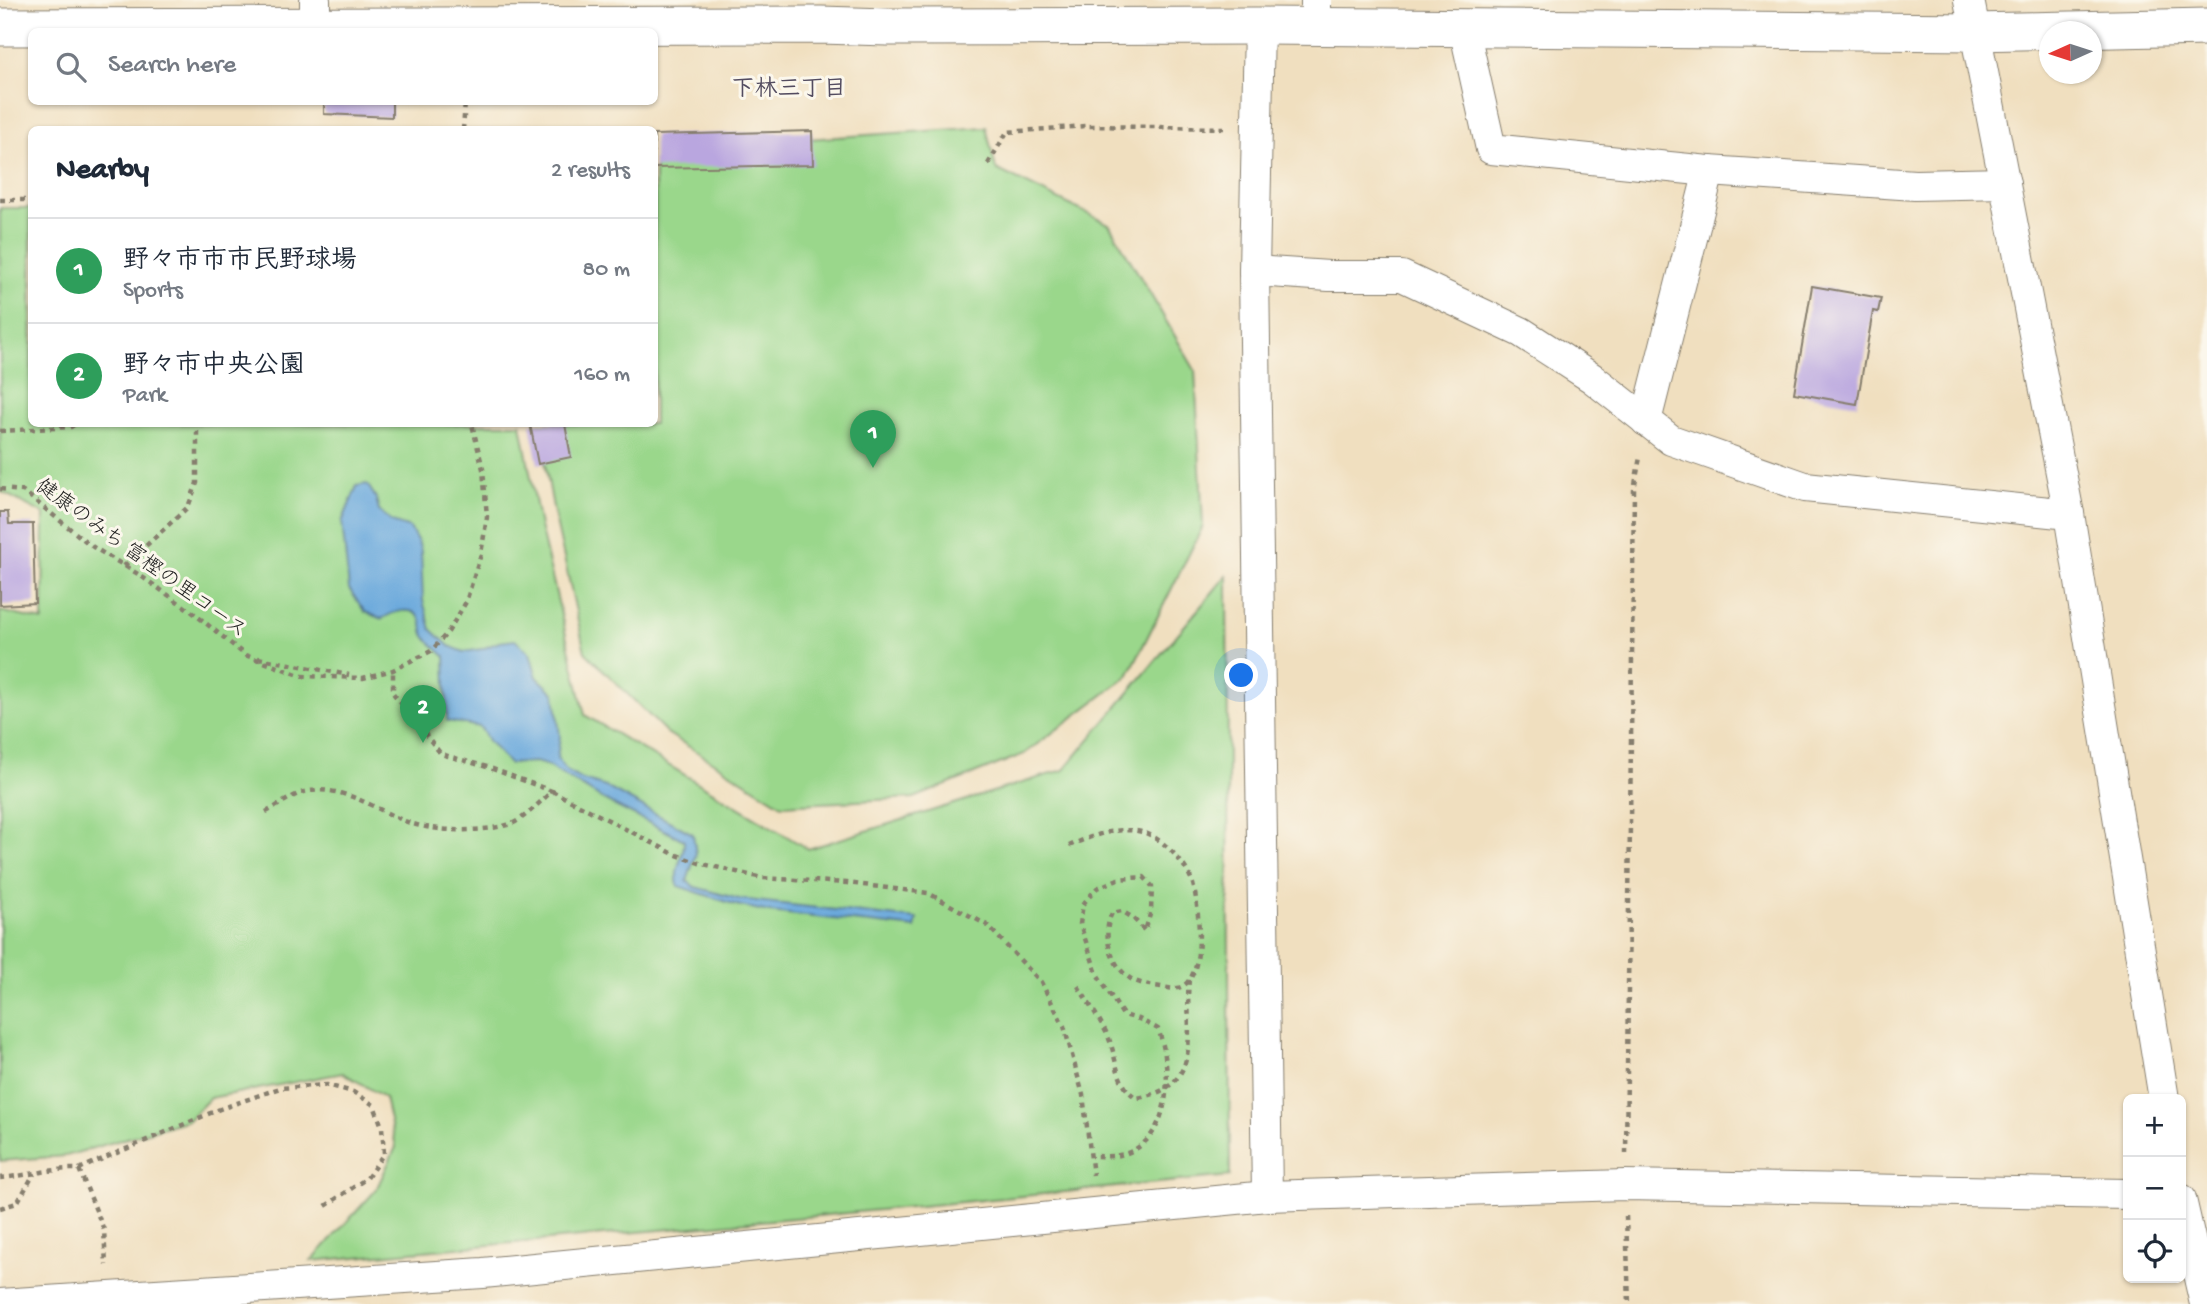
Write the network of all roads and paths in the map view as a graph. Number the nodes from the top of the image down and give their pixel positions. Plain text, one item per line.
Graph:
1 (315, 12) edge
2 (821, 12) edge
3 (1316, 13) edge
4 (1972, 16) edge
5 (1259, 26) junction
6 (0, 27) edge
7 (1464, 27) junction
8 (2207, 27) edge
9 (465, 105) edge
10 (463, 126) edge
11 (1257, 128) junction
12 (988, 164) dead end
13 (1709, 171) junction
14 (2005, 183) junction
15 (0, 200) edge
16 (28, 200) edge
17 (1254, 271) junction
18 (1646, 421) junction
19 (71, 427) edge
20 (197, 427) edge
21 (473, 427) edge
22 (0, 431) edge
23 (0, 489) edge
24 (2069, 514) junction
25 (93, 547) junction
26 (124, 566) junction
27 (191, 611) junction
28 (431, 651) junction
29 (245, 655) junction
30 (393, 670) junction
31 (363, 678) junction
32 (552, 791) junction
33 (266, 812) dead end
34 (1069, 846) dead end
35 (1189, 977) junction
36 (1078, 986) dead end
37 (1165, 1090) junction
38 (2163, 1094) edge
39 (1091, 1156) junction
40 (79, 1169) junction
41 (35, 1173) junction
42 (1093, 1175) dead end
43 (0, 1178) edge
44 (1625, 1185) junction
45 (2123, 1194) edge
46 (1267, 1196) junction
47 (324, 1207) dead end
48 (0, 1208) edge
49 (2186, 1220) edge
50 (108, 1297) junction
51 (0, 1304) edge
52 (1629, 1304) edge
53 (2205, 1304) edge

1 - 2 street
1 - 6 street
2 - 5 street
3 - 5 street
3 - 7 street
4 - 7 street
4 - 8 street
4 - 14 street
5 - 11 street
7 - 13 street
9 - 10 path
11 - 12 path
11 - 17 street
13 - 14 street
13 - 18 street
14 - 24 street
15 - 16 path
17 - 18 street
17 - 46 street
18 - 24 street
18 - 44 path
19 - 22 path
20 - 26 path
21 - 28 path
23 - 25 path, 健康のみち 富樫の里コース
24 - 38 street
25 - 26 path
25 - 27 path, 健康のみち 富樫の里コース
26 - 27 path
27 - 29 path, 健康のみち 富樫の里コース
28 - 30 path
28 - 31 path
29 - 31 path, 健康のみち 富樫の里コース
29 - 31 path
30 - 31 path
30 - 32 path
32 - 33 path
32 - 39 path
34 - 35 path
35 - 37 path
35 - 37 path
36 - 37 path
37 - 39 path
39 - 42 path
40 - 41 path
40 - 47 path
40 - 50 path
41 - 43 path
41 - 48 path
44 - 45 street
44 - 46 street
44 - 52 path
46 - 50 street
49 - 53 street
50 - 51 street

